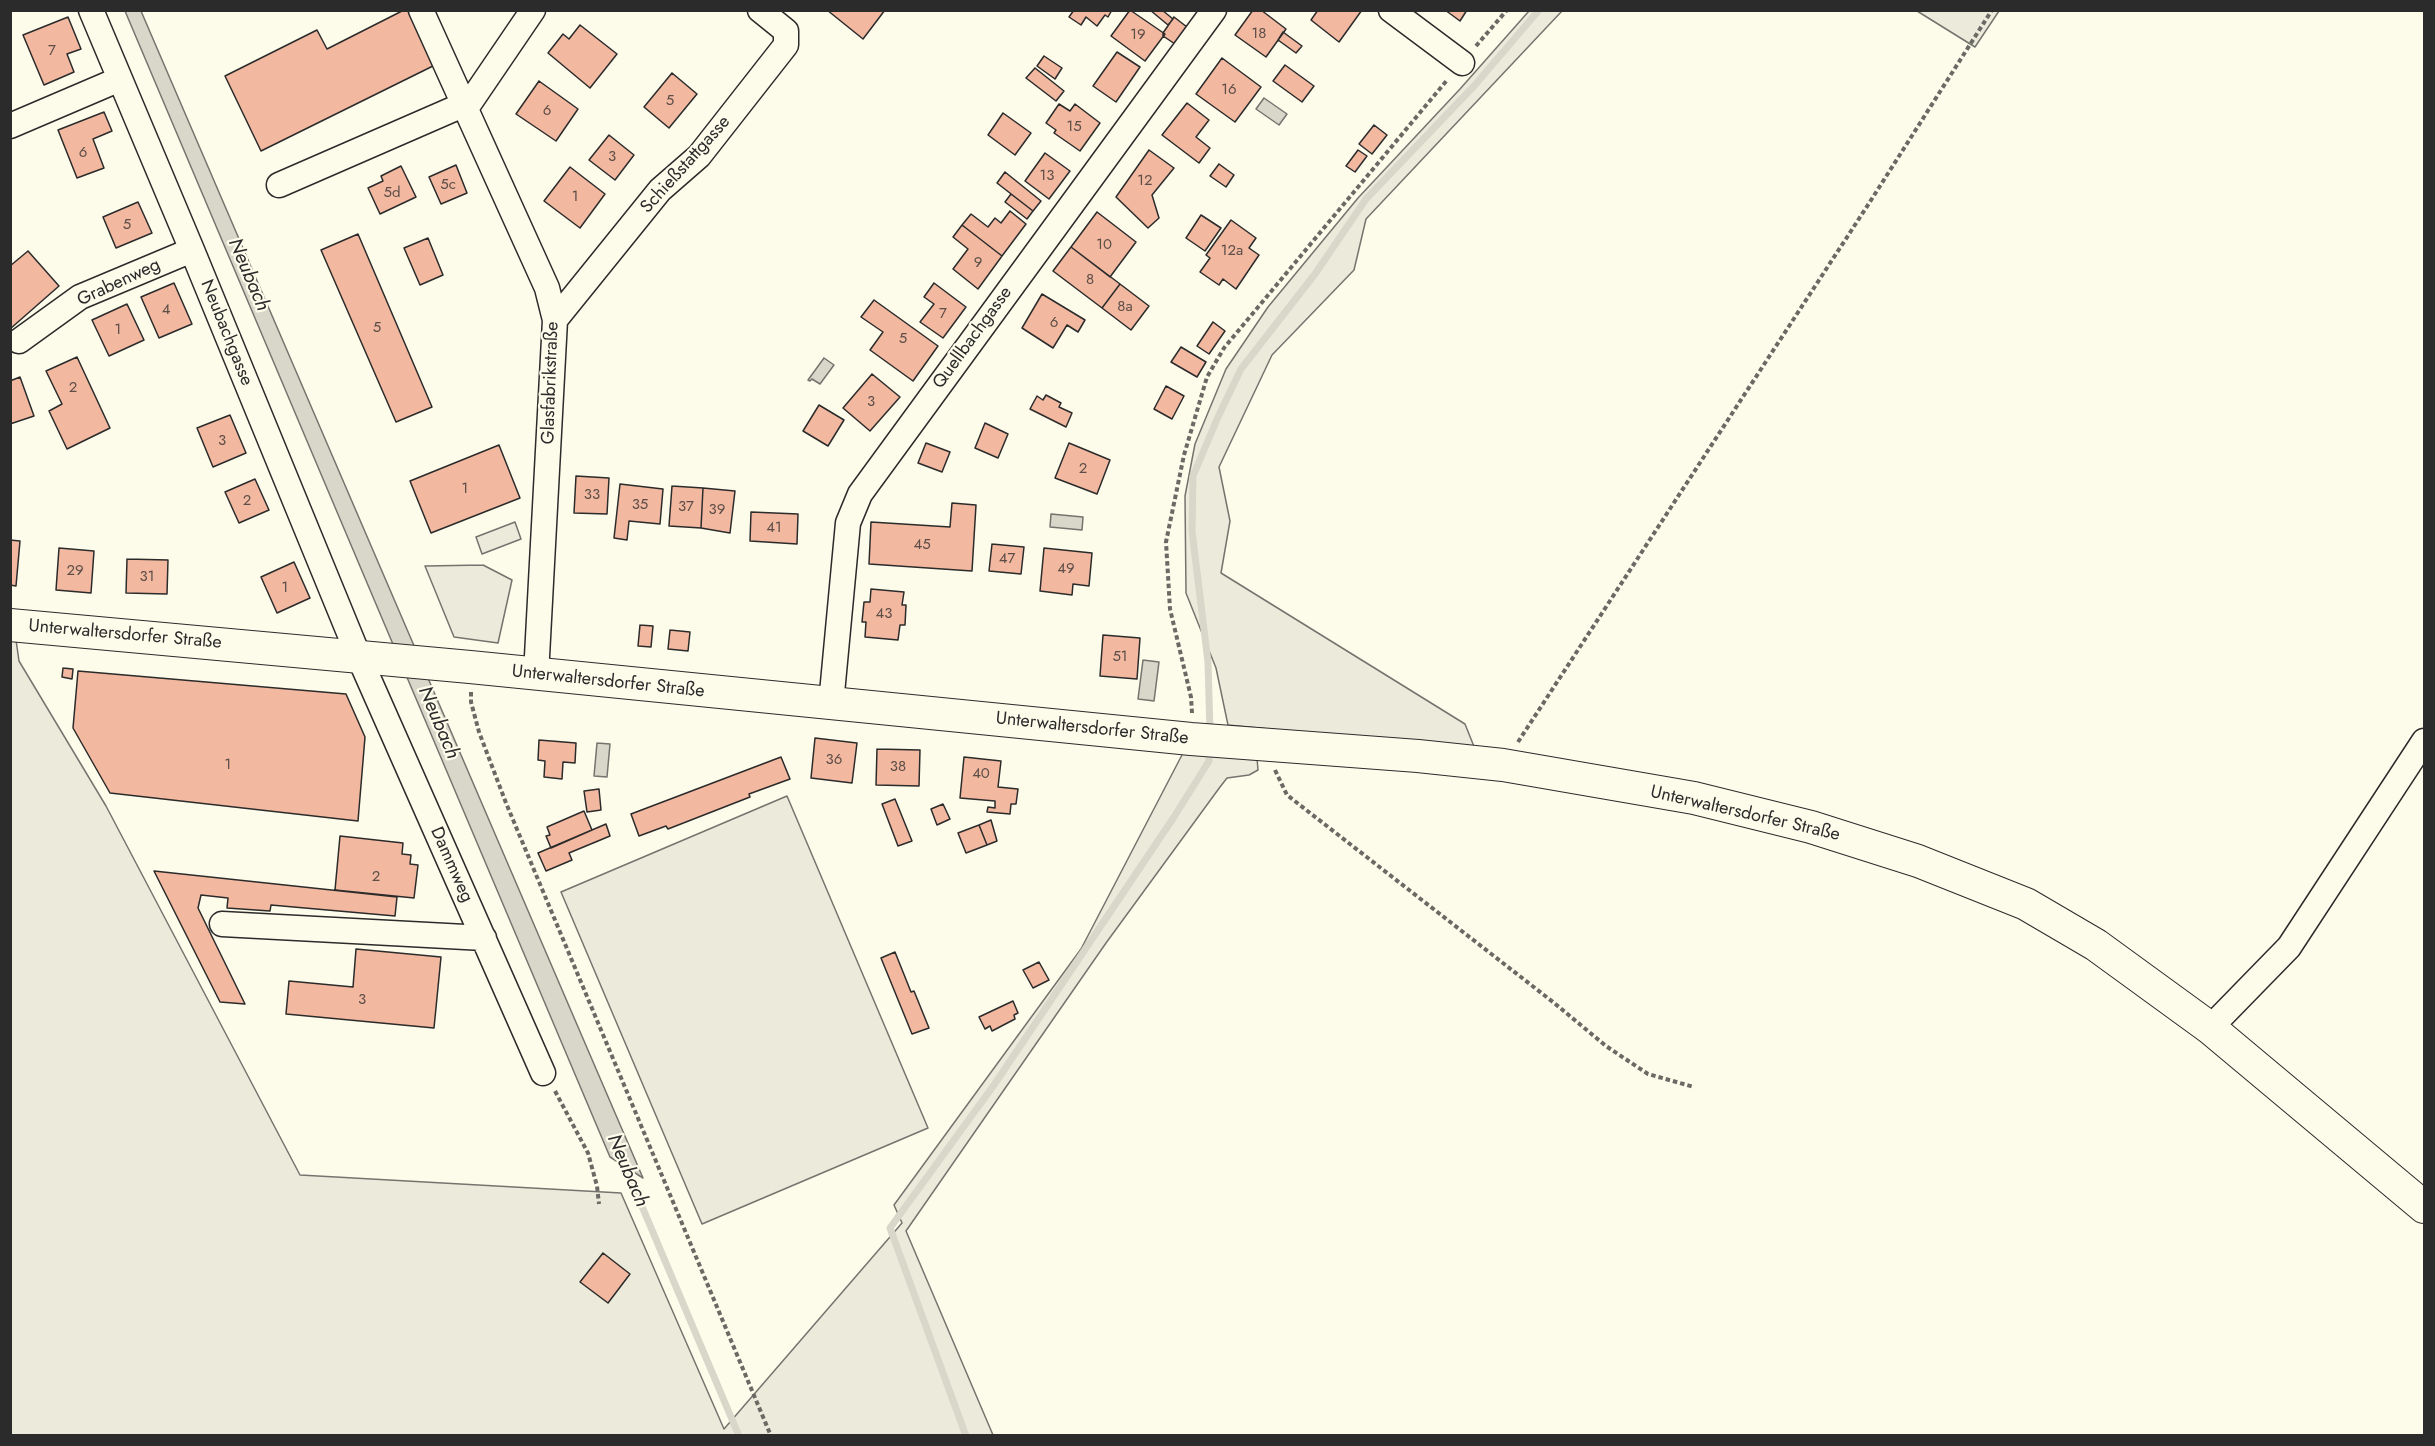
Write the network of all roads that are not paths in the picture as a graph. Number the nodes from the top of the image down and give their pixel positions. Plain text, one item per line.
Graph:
1 (91, 10) edge
2 (422, 10) edge
3 (533, 10) edge
4 (760, 10) edge
5 (1214, 10) edge
6 (1391, 10) edge
7 (1462, 63) road end
8 (120, 79) junction
9 (466, 105) junction
10 (10, 126) edge
11 (279, 185) dead end
12 (192, 250) junction
13 (555, 320) junction
14 (19, 341) dead end
15 (10, 625) edge
16 (373, 659) junction
17 (536, 675) junction
18 (831, 704) junction
19 (2424, 741) edge
20 (222, 924) dead end
21 (484, 938) junction
22 (2210, 1028) junction
23 (543, 1073) road end
24 (2424, 1207) edge

1 - 8 street, Neubachgasse
2 - 9 street, Glasfabrikstraße
3 - 9 street
4 - 13 street, Schießstattgasse
5 - 18 street, Quellbachgasse
6 - 7 street
8 - 10 street
8 - 12 street, Neubachgasse
9 - 11 street
9 - 13 street, Glasfabrikstraße
12 - 14 street, Grabenweg
12 - 16 street, Neubachgasse
13 - 17 street, Glasfabrikstraße
15 - 16 main road, Unterwaltersdorfer Straße
16 - 17 main road, Unterwaltersdorfer Straße
16 - 21 street, Dammweg
17 - 18 main road, Unterwaltersdorfer Straße
18 - 22 main road, Unterwaltersdorfer Straße
19 - 22 street
20 - 21 street
21 - 23 street, Dammweg
22 - 24 main road, Unterwaltersdorfer Straße

